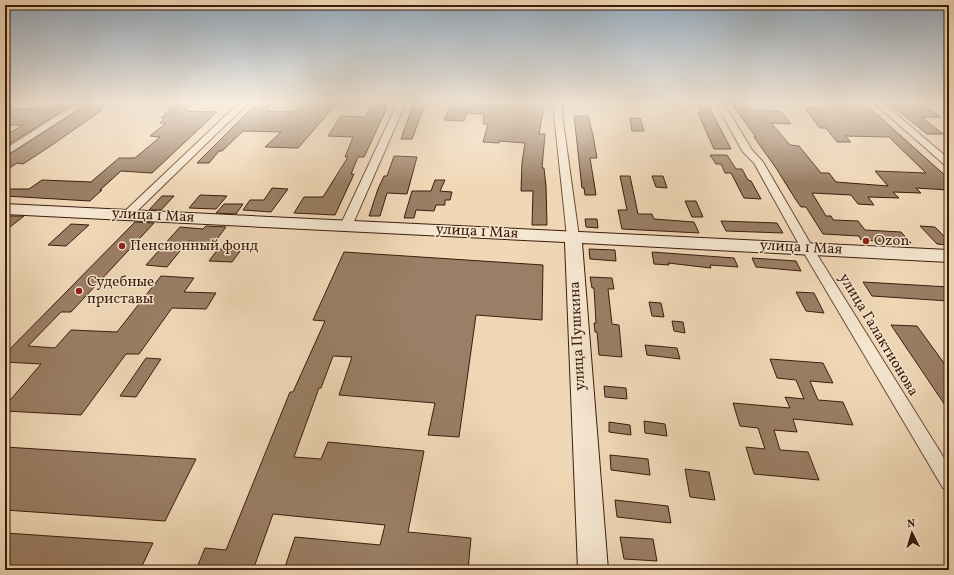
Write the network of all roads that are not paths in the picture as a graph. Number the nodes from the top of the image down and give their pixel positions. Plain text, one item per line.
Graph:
1 (43, 129) edge
2 (217, 129) edge
3 (390, 129) edge
4 (560, 129) edge
5 (735, 129) edge
6 (908, 129) edge
7 (5, 153) edge
8 (949, 164) edge
9 (5, 208) edge
10 (128, 214) junction
11 (346, 226) junction
12 (572, 237) junction
13 (807, 248) junction
14 (949, 256) edge
15 (949, 482) edge
16 (593, 570) edge

1 - 7 street
2 - 10 street
3 - 11 street
4 - 12 street, улица Пушкина
5 - 13 street, улица Галактионова
6 - 8 street
9 - 10 main road, улица 1 Мая
10 - 11 main road, улица 1 Мая
11 - 12 main road, улица 1 Мая
12 - 13 main road, улица 1 Мая
12 - 16 main road, улица Пушкина
13 - 14 main road, улица 1 Мая
13 - 15 street, улица Галактионова

